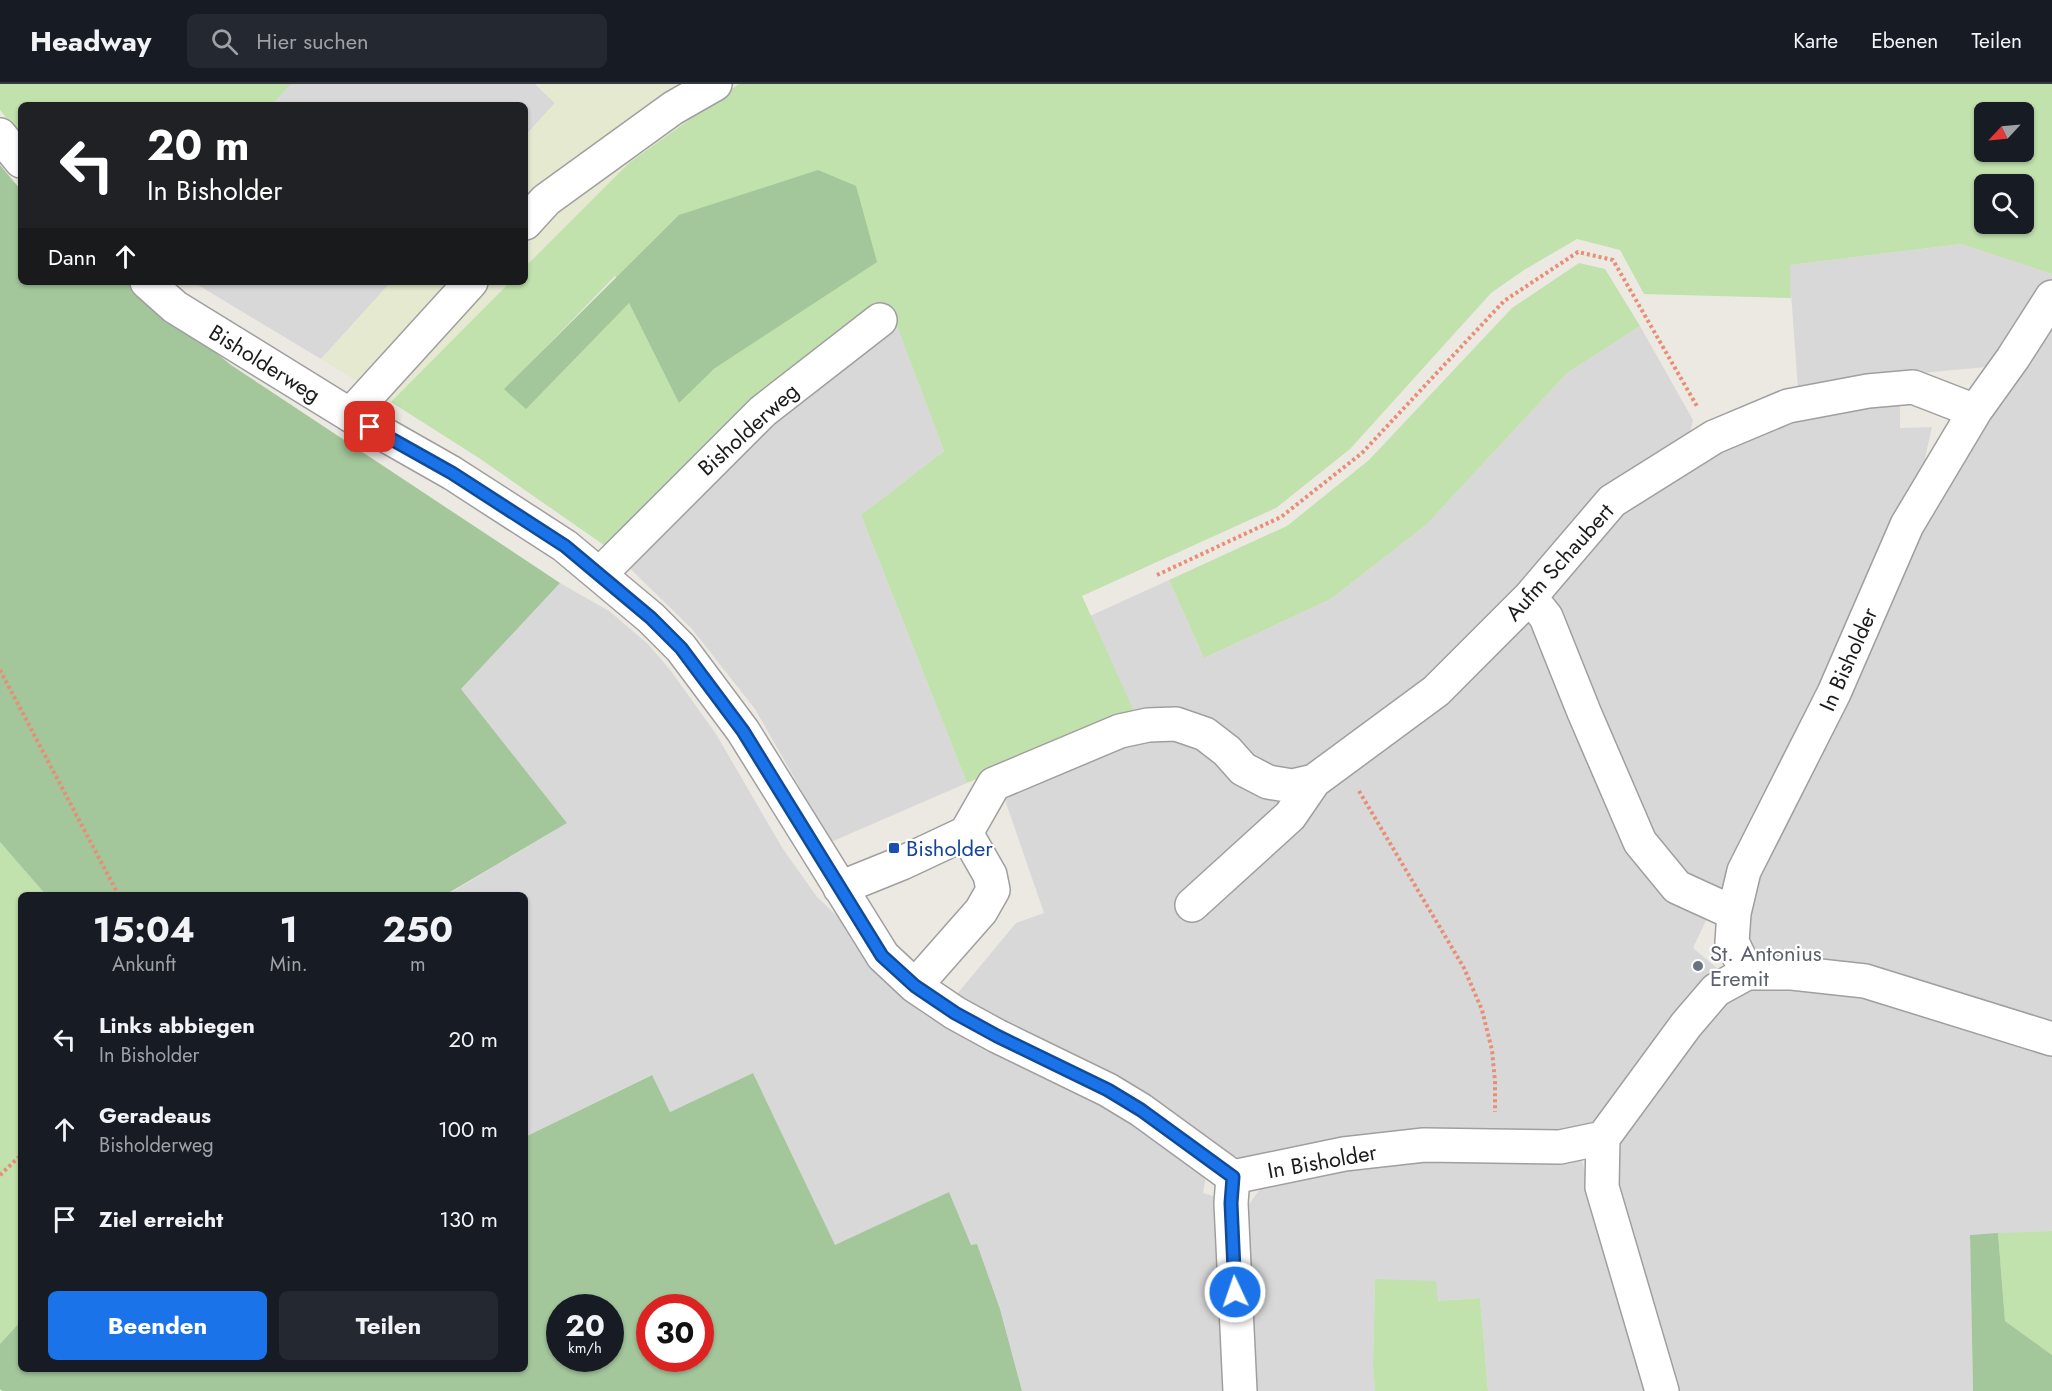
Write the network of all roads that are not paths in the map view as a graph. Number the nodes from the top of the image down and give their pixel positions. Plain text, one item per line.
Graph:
1 (715, 84) edge
2 (673, 96) edge
3 (0, 135) edge
4 (18, 156) edge
5 (528, 220) edge
6 (150, 285) edge
7 (468, 285) edge
8 (2052, 297) edge
9 (880, 320) dead end
10 (1975, 411) junction
11 (350, 415) junction
12 (600, 574) junction
13 (1530, 597) junction
14 (1314, 781) junction
15 (966, 833) junction
16 (840, 888) junction
17 (1191, 905) dead end
18 (1734, 913) junction
19 (1748, 973) junction
20 (915, 986) junction
21 (2052, 1039) edge
22 (1603, 1138) junction
23 (1233, 1177) junction
24 (1240, 1391) edge
25 (1662, 1391) edge

1 - 2 street
2 - 5 street
3 - 4 street
6 - 11 street, Bisholderweg
7 - 11 street
8 - 10 street, In Bisholder
9 - 12 street, Bisholderweg
10 - 13 street, Aufm Schaubert
10 - 18 street, In Bisholder
11 - 12 street, Bisholderweg
12 - 16 street, Bisholderweg
13 - 14 street, Aufm Schaubert
13 - 18 street
14 - 15 street, Aufm Schaubert
14 - 17 street, Aufm Schaubert
15 - 16 street
15 - 20 street
16 - 20 street
18 - 19 street, In Bisholder
19 - 21 street
19 - 22 street
20 - 23 street
22 - 23 street, In Bisholder
22 - 25 street
23 - 24 street

